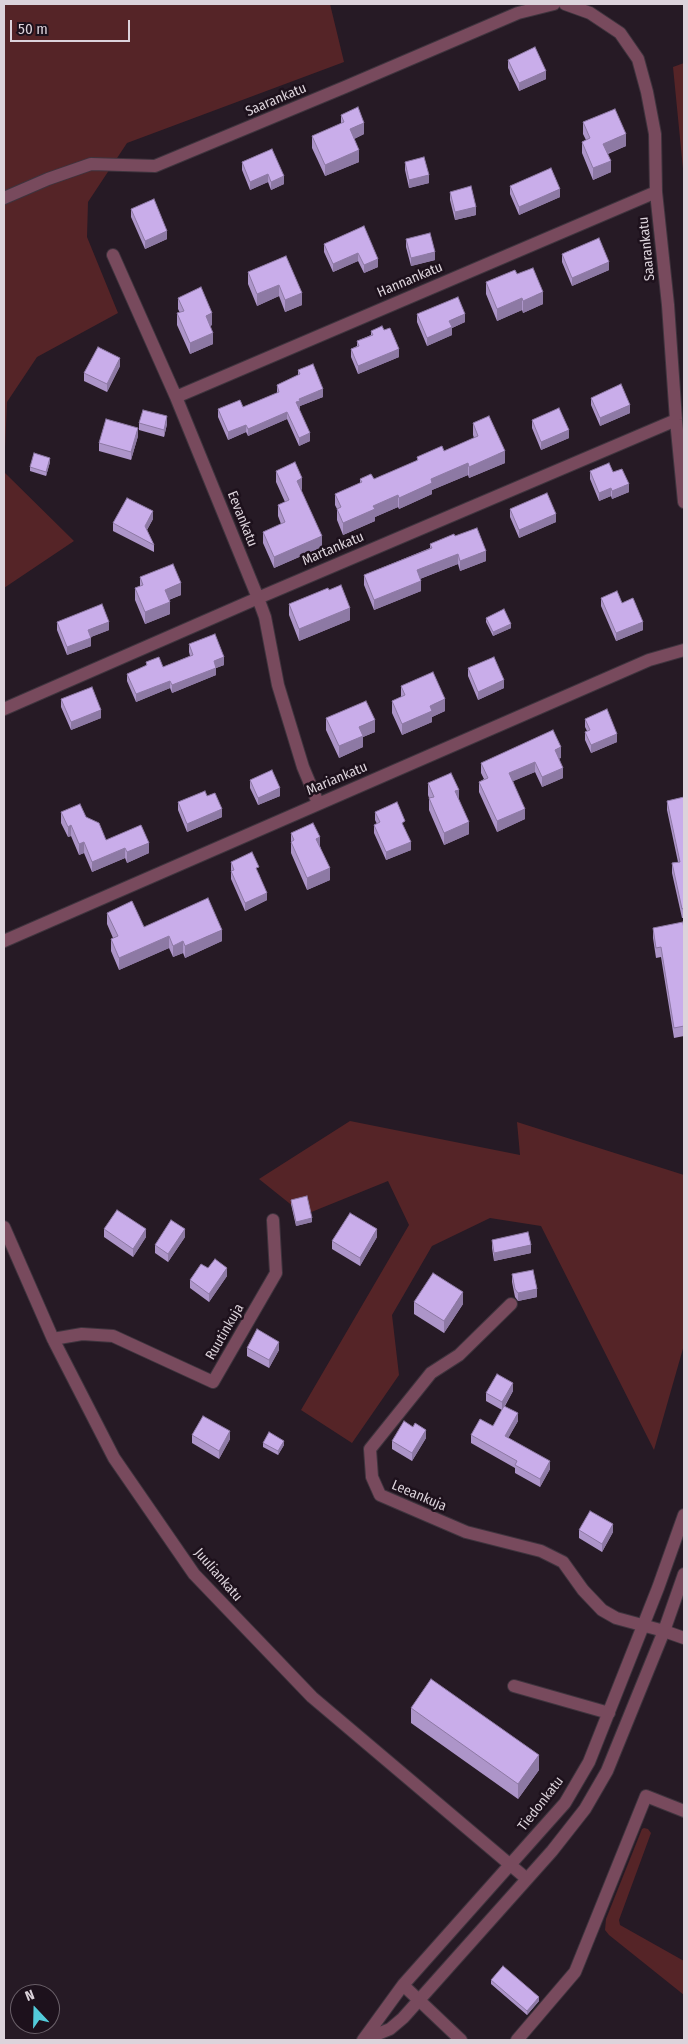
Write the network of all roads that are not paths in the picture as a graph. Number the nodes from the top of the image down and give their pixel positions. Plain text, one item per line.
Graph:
1 (554, 4) edge
2 (565, 4) edge
3 (656, 192) junction
4 (4, 198) edge
5 (113, 255) dead end
6 (176, 397) junction
7 (676, 420) junction
8 (684, 502) edge
9 (258, 598) junction
10 (684, 650) edge
11 (4, 709) edge
12 (318, 803) junction
13 (4, 940) edge
14 (273, 1220) dead end
15 (4, 1229) edge
16 (511, 1304) dead end
17 (53, 1339) junction
18 (684, 1515) edge
19 (684, 1574) edge
20 (643, 1625) junction
21 (664, 1630) junction
22 (684, 1638) edge
23 (514, 1686) dead end
24 (609, 1713) junction
25 (684, 1811) edge
26 (510, 1865) junction
27 (527, 1879) junction
28 (403, 1985) junction
29 (418, 1999) junction
30 (363, 2040) edge
31 (461, 2040) edge
32 (517, 2040) edge

1 - 4 street, Saarankatu
2 - 3 street, Saarankatu
3 - 6 street, Hannankatu
3 - 7 street, Saarankatu
5 - 6 street, Eevankatu
6 - 9 street, Eevankatu
7 - 8 street, Saarankatu
7 - 9 street, Martankatu
9 - 11 street, Martankatu
9 - 12 street, Eevankatu
10 - 12 street, Mariankatu
12 - 13 street, Mariankatu
14 - 17 street, Ruutinkuja
15 - 17 street, Juuliankatu
16 - 20 street, Leeankuja
17 - 26 street, Juuliankatu
18 - 20 street, Tiedonkatu
19 - 21 street, Tiedonkatu
20 - 21 street, Leeankuja
20 - 24 street, Tiedonkatu
21 - 22 street, Leeankuja
21 - 27 street, Tiedonkatu
23 - 24 street
24 - 26 street, Tiedonkatu
25 - 32 street
26 - 27 street, Juuliankatu
26 - 28 street, Tiedonkatu
27 - 29 street, Tiedonkatu
28 - 29 street
28 - 30 street, Tiedonkatu
29 - 30 street, Tiedonkatu
29 - 31 street

